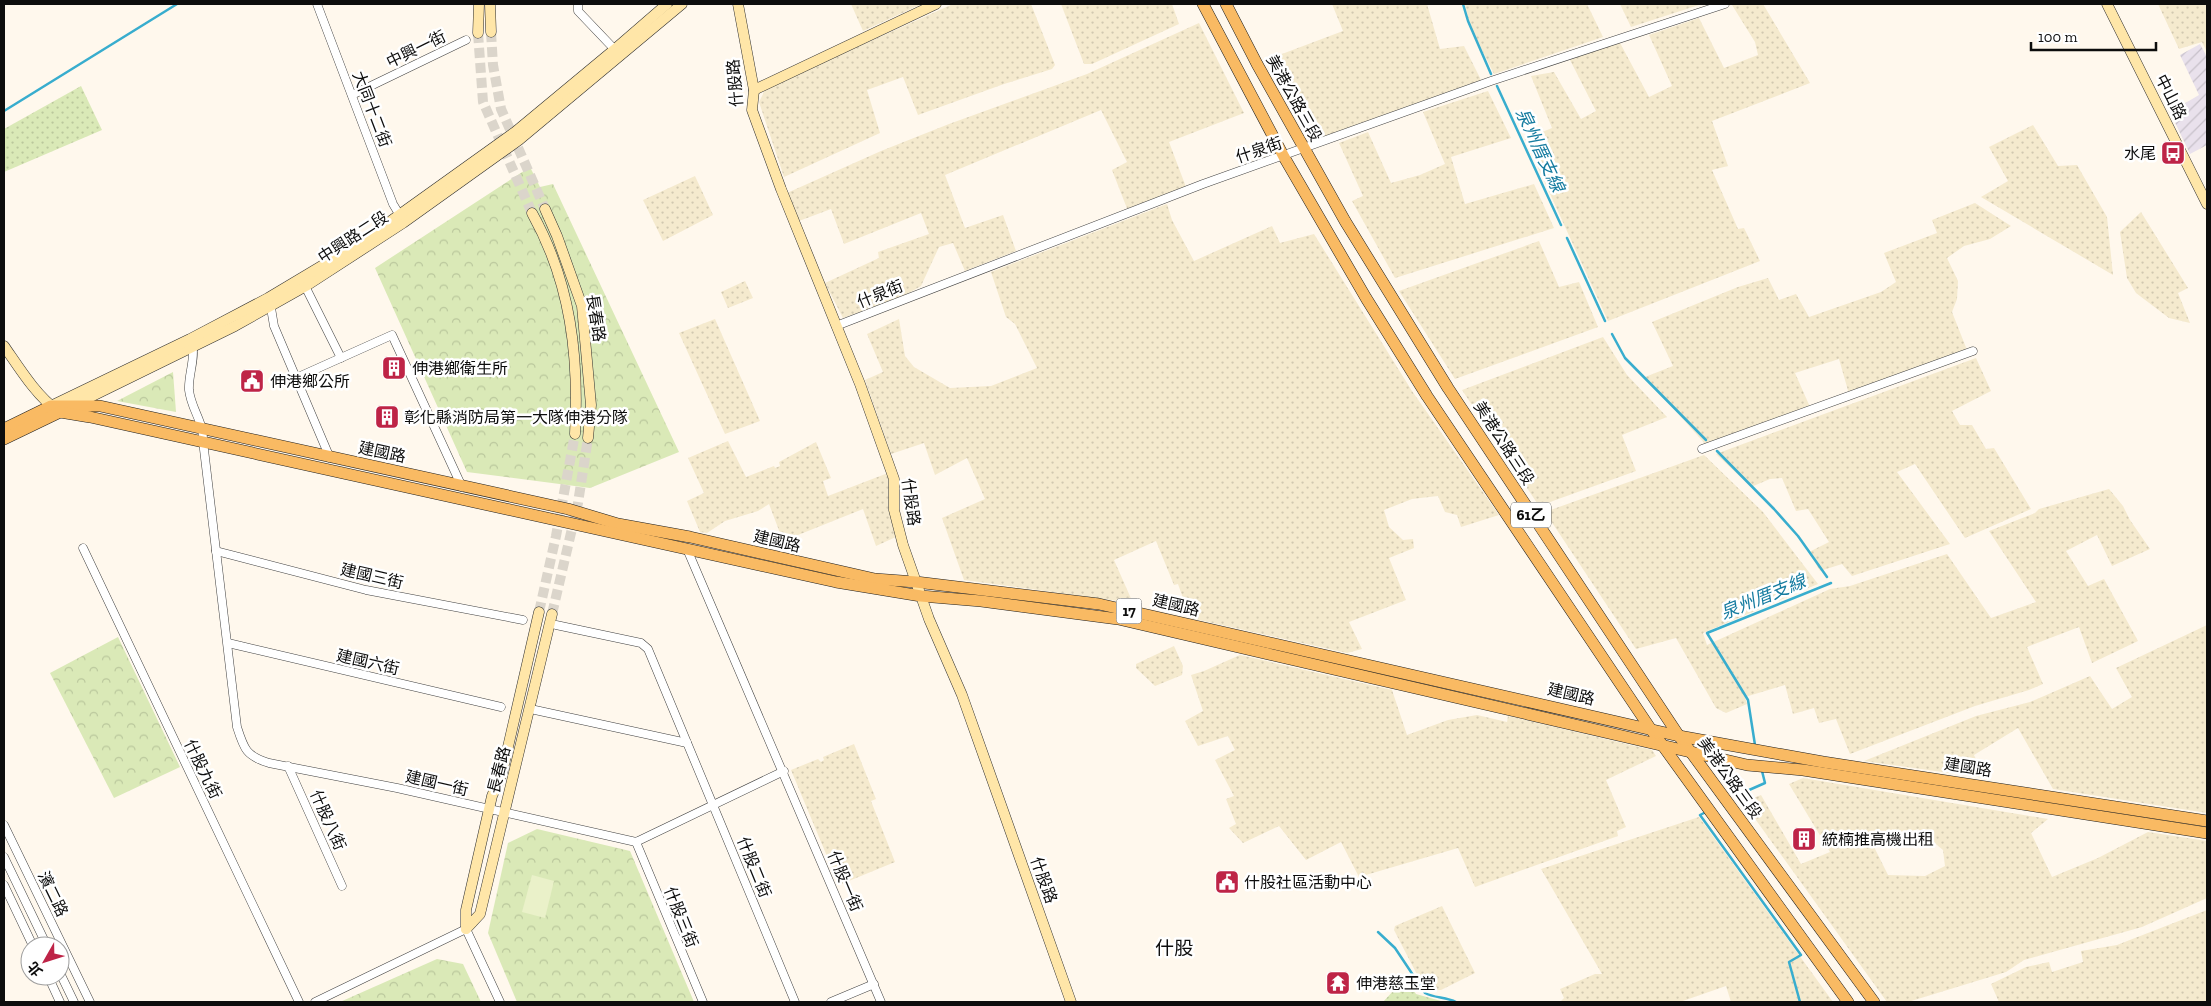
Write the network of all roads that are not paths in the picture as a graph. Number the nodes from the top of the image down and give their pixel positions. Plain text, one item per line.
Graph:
1 (479, 4) edge
2 (490, 4) edge
3 (578, 4) edge
4 (667, 4) edge
5 (682, 4) edge
6 (738, 4) edge
7 (936, 4) edge
8 (1203, 4) edge
9 (1226, 4) edge
10 (1725, 4) edge
11 (2107, 4) edge
12 (319, 5) edge
13 (491, 32) tunnel mouth
14 (478, 33) tunnel mouth
15 (466, 40) dead end
16 (618, 53) junction
17 (754, 90) junction
18 (352, 95) junction
19 (1304, 149) junction
20 (1284, 156) junction
21 (2207, 204) edge
22 (545, 209) tunnel mouth
23 (532, 213) tunnel mouth
24 (401, 219) junction
25 (304, 282) junction
26 (270, 302) junction
27 (836, 326) junction
28 (192, 343) junction
29 (4, 346) edge
30 (1973, 351) dead end
31 (341, 358) junction
32 (296, 378) junction
33 (72, 406) junction
34 (56, 409) junction
35 (4, 429) edge
36 (204, 429) junction
37 (575, 434) tunnel mouth
38 (588, 438) tunnel mouth
39 (4, 439) edge
40 (204, 442) junction
41 (1702, 449) dead end
42 (330, 458) junction
43 (462, 487) junction
44 (83, 548) dead end
45 (687, 549) junction
46 (216, 551) junction
47 (916, 582) junction
48 (921, 596) junction
49 (539, 612) tunnel mouth
50 (552, 614) tunnel mouth
51 (523, 620) dead end
52 (556, 625) dead end
53 (228, 643) junction
54 (1337, 664) junction
55 (501, 707) dead end
56 (535, 710) dead end
57 (1650, 728) junction
58 (1679, 736) junction
59 (687, 743) junction
60 (1661, 744) junction
61 (1690, 751) junction
62 (288, 766) junction
63 (784, 771) junction
64 (713, 806) junction
65 (491, 810) junction
66 (504, 813) junction
67 (2207, 821) edge
68 (4, 825) edge
69 (2207, 833) edge
70 (636, 842) junction
71 (4, 857) edge
72 (4, 885) edge
73 (342, 886) dead end
74 (466, 929) junction
75 (28, 936) edge
76 (42, 936) edge
77 (874, 984) junction
78 (53, 986) edge
79 (66, 986) edge
80 (60, 1002) edge
81 (74, 1002) edge
82 (90, 1002) edge
83 (299, 1002) edge
84 (315, 1002) edge
85 (500, 1002) edge
86 (703, 1002) edge
87 (794, 1002) edge
88 (832, 1002) edge
89 (881, 1002) edge
90 (1070, 1002) edge
91 (1848, 1002) edge
92 (1874, 1002) edge

1 - 14 street
2 - 13 street
3 - 16 street
4 - 16 street, 中興路二段
5 - 16 street, 中興路二段
6 - 17 street, 什股路
7 - 17 street
8 - 20 main road, 61乙
9 - 19 main road, 美港公路三段 / 61乙
10 - 19 street, 什泉街
11 - 21 street, 中山路
12 - 18 street, 大同十二街
15 - 18 street, 中興一街
16 - 24 street, 中興路二段
17 - 27 street, 什股路
18 - 24 street, 大同十二街
19 - 20 street, 什泉街
19 - 58 main road, 美港公路三段 / 61乙
20 - 27 street, 什泉街
20 - 57 main road, 61乙
22 - 38 street, 長春路
23 - 37 street, 長春路
24 - 25 street, 中興路二段
25 - 26 street, 中興路二段
25 - 31 street
26 - 28 street, 中興路二段
26 - 32 street
27 - 47 street, 什股路
28 - 33 street, 中興路二段
28 - 34 street, 中興路二段
28 - 36 street, 建國一街
29 - 34 street
30 - 41 street
31 - 32 street
31 - 43 street
32 - 42 street
33 - 34 main road, 建國路 / 17
33 - 36 main road, 建國路 / 17
34 - 35 main road, 中興路二段 / 17
34 - 39 main road, 中興路二段 / 17
34 - 40 main road, 建國路 / 17
36 - 40 street, 建國一街
36 - 42 main road, 建國路 / 17
40 - 45 main road, 建國路 / 17
40 - 46 street, 建國一街
42 - 43 main road, 建國路 / 17
43 - 47 main road, 建國路 / 17
44 - 83 street, 什股九街
45 - 48 main road, 建國路 / 17
45 - 63 street
46 - 51 street, 建國三街
46 - 53 street, 建國一街
47 - 48 street, 什股路
47 - 54 main road, 建國路 / 17
48 - 54 main road, 建國路 / 17
48 - 90 street, 什股路
49 - 65 street, 長春路
50 - 66 street, 長春路
52 - 59 street
53 - 55 street, 建國六街
53 - 62 street, 建國一街
54 - 57 main road, 建國路 / 17
54 - 60 main road, 建國路 / 17
56 - 59 street
57 - 58 main road, 建國路 / 17
57 - 60 main road, 61乙
58 - 61 main road, 美港公路三段 / 61乙
58 - 67 main road, 建國路 / 17
59 - 64 street, 什股二街
60 - 61 main road, 建國路 / 17
60 - 91 main road, 61乙
61 - 69 main road, 建國路 / 17
61 - 92 main road, 美港公路三段 / 61乙
62 - 65 street, 建國一街
62 - 73 street, 什股八街
63 - 64 street
63 - 77 street, 什股一街
64 - 70 street
64 - 87 street, 什股二街
65 - 66 street, 建國一街
65 - 74 street, 長春路
66 - 70 street, 建國一街
66 - 74 street, 長春路
68 - 82 street, 濱二路
70 - 86 street, 什股三街
71 - 76 street
72 - 75 street
74 - 84 street, 長春路
74 - 85 street
77 - 88 street
77 - 89 street, 什股一街
78 - 80 street
79 - 81 street

